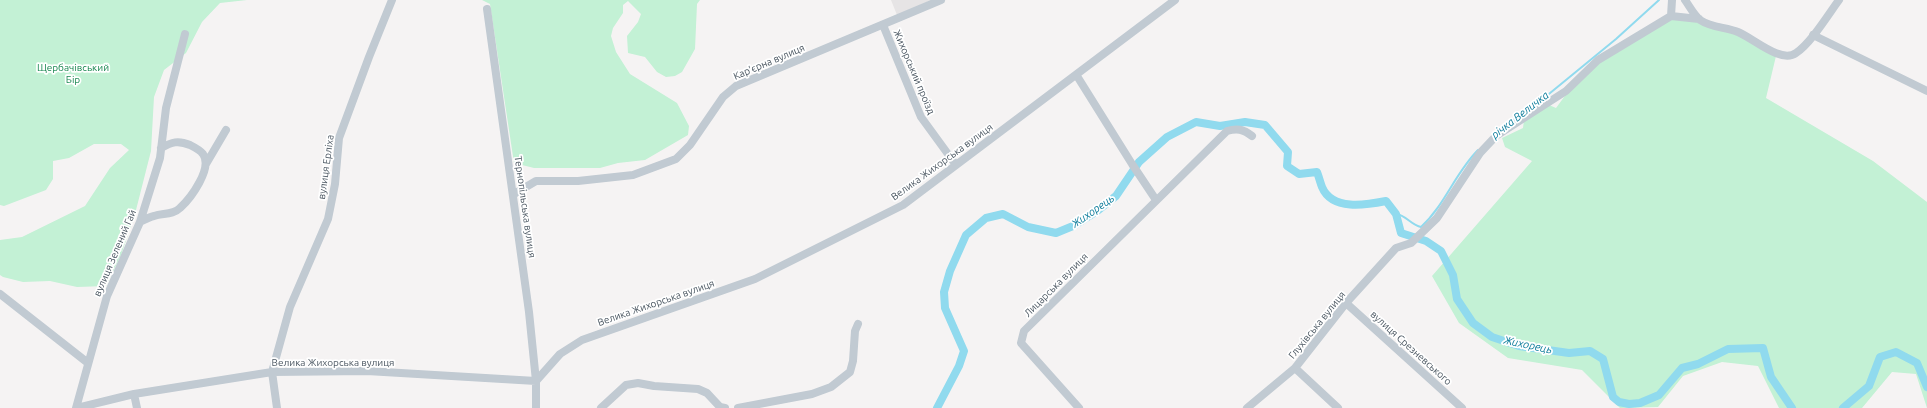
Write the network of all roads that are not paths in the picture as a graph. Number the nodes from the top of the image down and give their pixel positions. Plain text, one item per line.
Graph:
1 (392, 0) edge
2 (941, 0) edge
3 (1175, 0) edge
4 (1672, 0) edge
5 (1686, 0) edge
6 (1839, 0) edge
7 (487, 9) dead end
8 (1671, 16) junction
9 (1699, 19) junction
10 (883, 25) junction
11 (185, 34) dead end
12 (1813, 35) junction
13 (1077, 76) junction
14 (1927, 92) edge
15 (226, 130) dead end
16 (1252, 136) dead end
17 (161, 148) junction
18 (206, 164) junction
19 (956, 165) junction
20 (514, 194) junction
21 (1156, 200) junction
22 (140, 222) junction
23 (0, 294) edge
24 (1346, 303) junction
25 (858, 324) dead end
26 (88, 363) junction
27 (1295, 368) junction
28 (272, 372) junction
29 (536, 381) junction
30 (134, 394) junction
31 (77, 408) edge
32 (137, 408) edge
33 (277, 408) edge
34 (536, 408) edge
35 (601, 408) edge
36 (725, 408) edge
37 (738, 408) edge
38 (1079, 408) edge
39 (1247, 408) edge
40 (1338, 408) edge
41 (1462, 408) edge

1 - 28 street, вулиця Ерліха
2 - 10 street, Кар’єрна вулиця
3 - 13 street, Велика Жихорська вулиця
4 - 8 street
5 - 9 street
6 - 12 street
7 - 20 street, Тернопільська вулиця
8 - 9 street
8 - 24 street, Глухівська вулиця
9 - 12 street
10 - 19 street, Жихорський проїзд
10 - 20 street, Кар’єрна вулиця
11 - 17 street, вулиця Зелений Гай
12 - 14 street
13 - 19 street, Велика Жихорська вулиця
13 - 21 street
15 - 18 street
16 - 21 street, Лицарська вулиця
17 - 18 street
17 - 22 street, вулиця Зелений Гай
18 - 22 street
19 - 29 street, Велика Жихорська вулиця
20 - 29 street, Тернопільська вулиця
21 - 38 street, Лицарська вулиця
22 - 26 street, вулиця Зелений Гай
23 - 26 street
24 - 27 street, Глухівська вулиця
24 - 41 street, вулиця Срезневського
25 - 37 street
26 - 31 street, вулиця Зелений Гай
27 - 39 street, Глухівська вулиця
27 - 40 street
28 - 29 street, Велика Жихорська вулиця
28 - 30 street, Велика Жихорська вулиця
28 - 33 street, вулиця Ерліха
29 - 34 street, Тернопільська вулиця
30 - 31 street, Велика Жихорська вулиця
30 - 32 street
35 - 36 street

